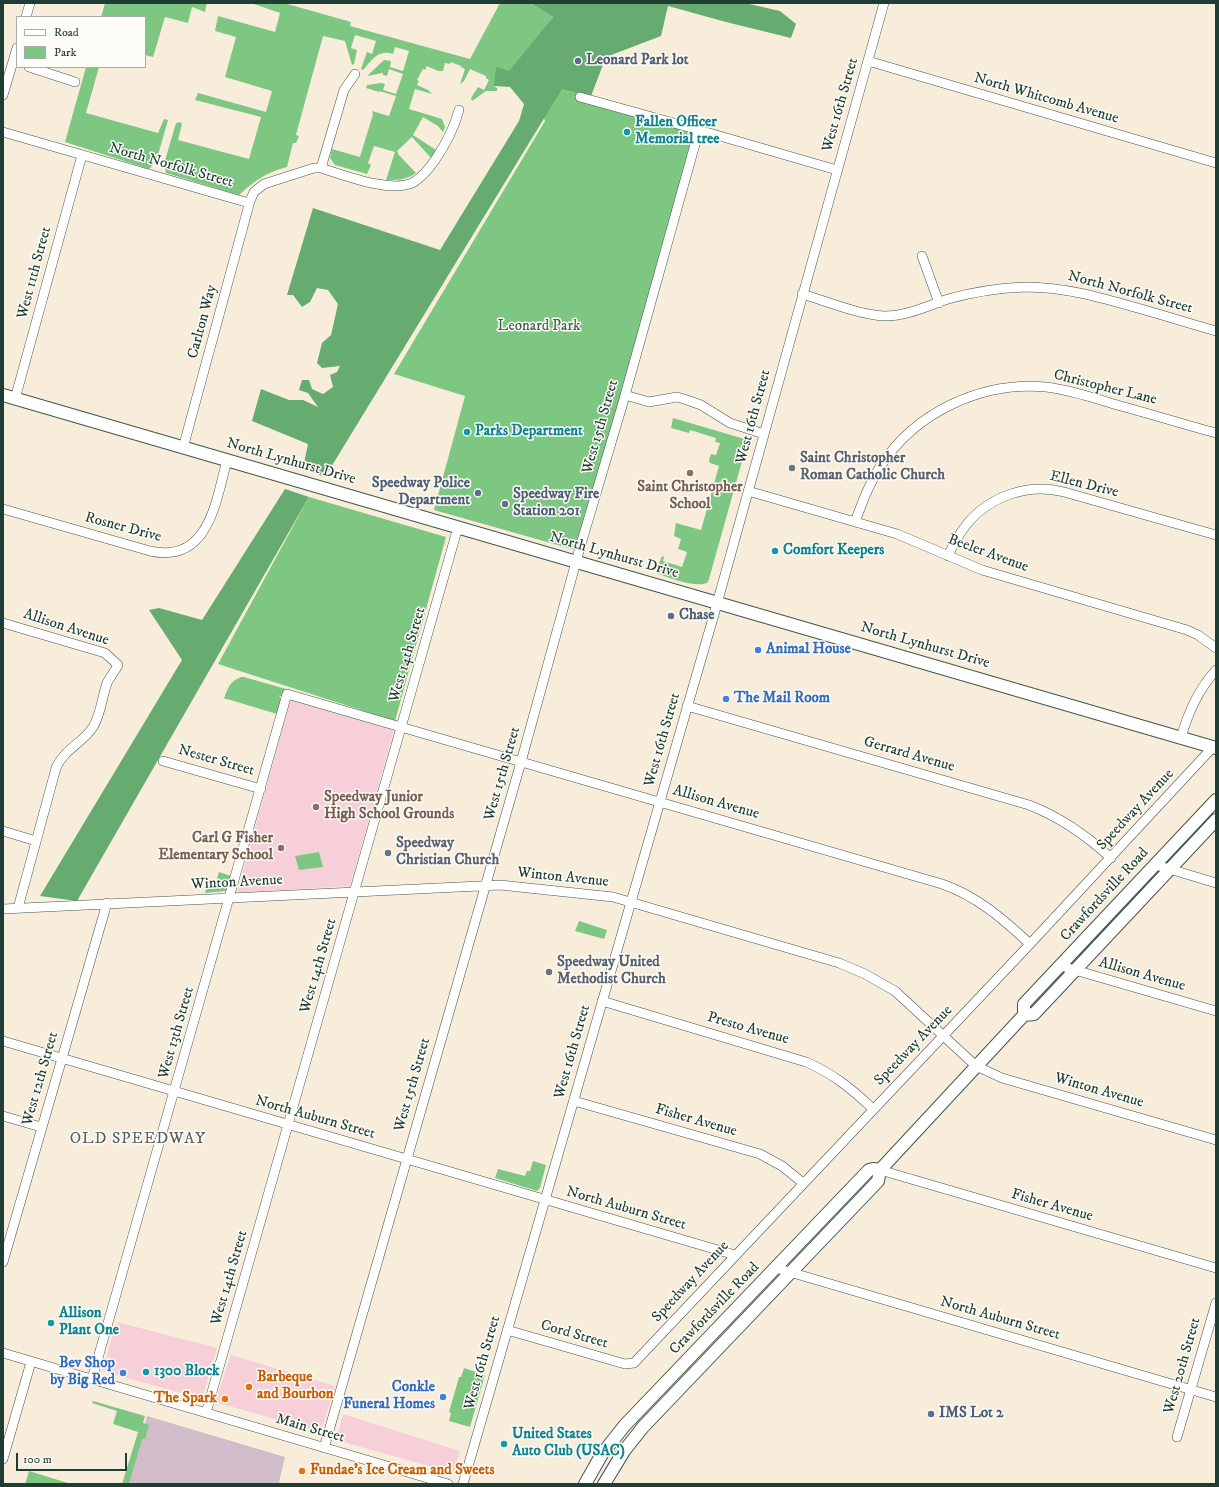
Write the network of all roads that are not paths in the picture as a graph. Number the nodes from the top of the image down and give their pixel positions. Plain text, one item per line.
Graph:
1 (30, 3) edge
2 (884, 3) edge
3 (26, 16) edge
4 (868, 61) junction
5 (15, 62) edge
6 (32, 68) edge
7 (355, 74) dead end
8 (75, 82) dead end
9 (3, 95) edge
10 (580, 97) dead end
11 (459, 110) dead end
12 (699, 130) junction
13 (3, 132) edge
14 (82, 155) junction
15 (1216, 163) edge
16 (321, 168) junction
17 (837, 170) junction
18 (249, 204) junction
19 (922, 256) dead end
20 (802, 294) junction
21 (939, 303) junction
22 (1216, 331) edge
23 (3, 395) edge
24 (625, 395) junction
25 (15, 399) junction
26 (1216, 433) edge
27 (764, 434) junction
28 (183, 448) junction
29 (227, 460) junction
30 (748, 491) junction
31 (3, 509) edge
32 (855, 522) junction
33 (458, 527) junction
34 (1216, 535) edge
35 (948, 556) junction
36 (576, 561) junction
37 (717, 602) junction
38 (3, 623) edge
39 (1216, 648) edge
40 (1216, 670) edge
41 (287, 694) joint
42 (687, 706) junction
43 (402, 727) junction
44 (1181, 738) junction
45 (1214, 748) edge
46 (163, 761) dead end
47 (521, 762) junction
48 (261, 788) junction
49 (1216, 800) edge
50 (660, 801) junction
51 (1216, 820) edge
52 (3, 831) edge
53 (36, 841) junction
54 (1111, 858) junction
55 (1156, 865) junction
56 (1170, 869) junction
57 (1216, 883) edge
58 (486, 886) junction
59 (355, 891) junction
60 (229, 897) junction
61 (630, 902) junction
62 (107, 903) junction
63 (18, 908) junction
64 (3, 909) edge
65 (1030, 944) junction
66 (1061, 966) junction
67 (1075, 970) junction
68 (602, 1001) junction
69 (1216, 1011) edge
70 (1024, 1015) junction
71 (943, 1035) junction
72 (3, 1041) edge
73 (61, 1058) junction
74 (976, 1066) junction
75 (175, 1091) junction
76 (574, 1101) junction
77 (873, 1109) junction
78 (3, 1116) edge
79 (288, 1124) junction
80 (41, 1127) junction
81 (1216, 1140) edge
82 (406, 1159) junction
83 (880, 1170) junction
84 (803, 1183) junction
85 (545, 1200) junction
86 (7, 1233) edge
87 (735, 1256) junction
88 (3, 1262) edge
89 (776, 1268) junction
90 (1216, 1268) edge
91 (791, 1272) junction
92 (1216, 1303) edge
93 (507, 1330) junction
94 (3, 1354) edge
95 (31, 1362) junction
96 (634, 1363) joint
97 (92, 1379) junction
98 (1190, 1390) junction
99 (1216, 1397) edge
100 (206, 1413) junction
101 (1177, 1437) dead end
102 (324, 1448) junction
103 (3, 1459) edge
104 (448, 1484) edge
105 (463, 1484) edge
106 (585, 1484) edge
107 (604, 1484) edge

1 - 3 street
2 - 4 street, West 16th Street
4 - 15 street, North Whitcomb Avenue
4 - 17 street, West 16th Street
5 - 9 street
6 - 8 street
7 - 16 street
10 - 12 street
11 - 16 street
12 - 17 street
12 - 24 street, West 15th Street
13 - 14 street, North Norfolk Street
14 - 18 street, North Norfolk Street
14 - 25 street, West 11th Street
16 - 18 street, North Norfolk Street
17 - 20 street, West 16th Street
18 - 28 street, Carlton Way
19 - 21 street
20 - 21 street, North Norfolk Street
20 - 27 street, West 16th Street
21 - 22 street, North Norfolk Street
23 - 25 main road, North Lynhurst Drive
24 - 27 street
24 - 36 street, West 15th Street
25 - 28 main road, North Lynhurst Drive
26 - 32 street, Christopher Lane
27 - 30 street, West 16th Street
28 - 29 main road, North Lynhurst Drive
29 - 31 street, Rosner Drive
29 - 33 main road, North Lynhurst Drive
30 - 32 street, Beeler Avenue
30 - 37 street, West 16th Street
32 - 35 street, Beeler Avenue
33 - 36 main road, North Lynhurst Drive
33 - 43 street, West 14th Street
34 - 35 street, Ellen Drive
35 - 39 street, Beeler Avenue
36 - 37 main road, North Lynhurst Drive
36 - 47 street, West 15th Street
37 - 42 street, West 16th Street
37 - 44 main road, North Lynhurst Drive
38 - 53 street, Allison Avenue
40 - 44 street
41 - 43 street, Allison Avenue
41 - 48 street, West 13th Street
42 - 50 street, West 16th Street
42 - 54 street, Gerrard Avenue
43 - 47 street, Allison Avenue
43 - 59 street, West 14th Street
44 - 45 main road, North Lynhurst Drive
45 - 54 street, Speedway Avenue
46 - 48 street, Nester Street
47 - 50 street, Allison Avenue
47 - 58 street, West 15th Street
48 - 60 street, West 13th Street
49 - 55 main road, Crawfordsville Road
50 - 61 street, West 16th Street
50 - 65 street, Allison Avenue
51 - 56 main road, Crawfordsville Road
52 - 53 street
53 - 63 street
54 - 65 street, Speedway Avenue
55 - 56 street
55 - 66 main road, Crawfordsville Road
56 - 57 street
56 - 67 main road, Crawfordsville Road
58 - 59 street, Winton Avenue
58 - 61 street, Winton Avenue
58 - 82 street, West 15th Street
59 - 60 street, Winton Avenue
59 - 79 street, West 14th Street
60 - 62 street, Winton Avenue
60 - 75 street, West 13th Street
61 - 68 street, West 16th Street
61 - 71 street, Winton Avenue
62 - 63 street, Winton Avenue
62 - 73 street, West 12th Street
63 - 64 street, Winton Avenue
65 - 71 street, Speedway Avenue
66 - 67 street, Allison Avenue
66 - 70 main road, Crawfordsville Road
67 - 69 street, Allison Avenue
67 - 70 main road, Crawfordsville Road
68 - 76 street, West 16th Street
68 - 77 street, Presto Avenue
70 - 74 main road, Crawfordsville Road
71 - 74 street, Winton Avenue
71 - 77 street, Speedway Avenue
72 - 73 street, North Auburn Street
73 - 75 street, North Auburn Street
73 - 80 street, West 12th Street
74 - 81 street, Winton Avenue
74 - 83 main road, Crawfordsville Road
75 - 79 street, North Auburn Street
75 - 97 street, West 13th Street
76 - 84 street, Fisher Avenue
76 - 85 street, West 16th Street
77 - 84 street, Speedway Avenue
78 - 80 street
79 - 82 street, North Auburn Street
79 - 100 street, West 14th Street
80 - 86 street, West 12th Street
82 - 85 street, North Auburn Street
82 - 102 street, West 15th Street
83 - 89 main road, Crawfordsville Road
83 - 90 street, Fisher Avenue
83 - 91 main road, Crawfordsville Road
84 - 87 street, Speedway Avenue
85 - 87 street, North Auburn Street
85 - 93 street, West 16th Street
86 - 88 street, West 12th Street
87 - 96 street, Speedway Avenue
89 - 91 street, North Auburn Street
89 - 106 main road, Crawfordsville Road
91 - 98 street, North Auburn Street
91 - 107 main road, Crawfordsville Road
92 - 98 street, West 20th Street
93 - 96 street, Cord Street
93 - 105 street, West 16th Street
94 - 95 street, Main Street
95 - 97 street, Main Street
95 - 103 street
97 - 100 street, Main Street
98 - 99 street, North Auburn Street
98 - 101 street, West 20th Street
100 - 102 street, Main Street
102 - 104 street, Main Street

